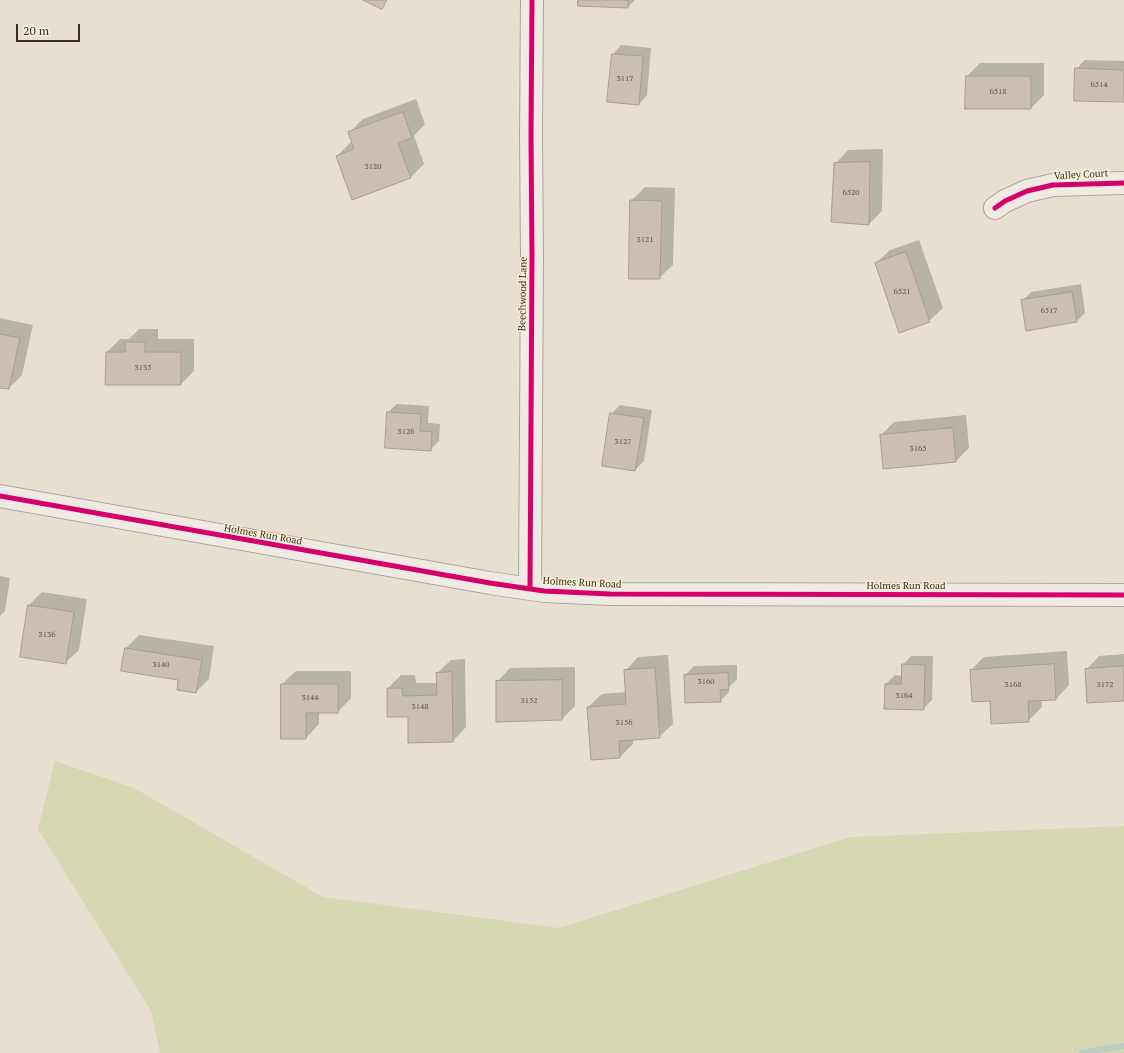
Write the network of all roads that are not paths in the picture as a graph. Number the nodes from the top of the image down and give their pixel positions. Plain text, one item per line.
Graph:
1 (532, 0) edge
2 (1124, 183) edge
3 (995, 208) dead end
4 (0, 496) edge
5 (530, 588) junction
6 (1124, 595) edge

1 - 5 street, Beechwood Lane
2 - 3 street, Valley Court
4 - 5 street, Holmes Run Road
5 - 6 street, Holmes Run Road

